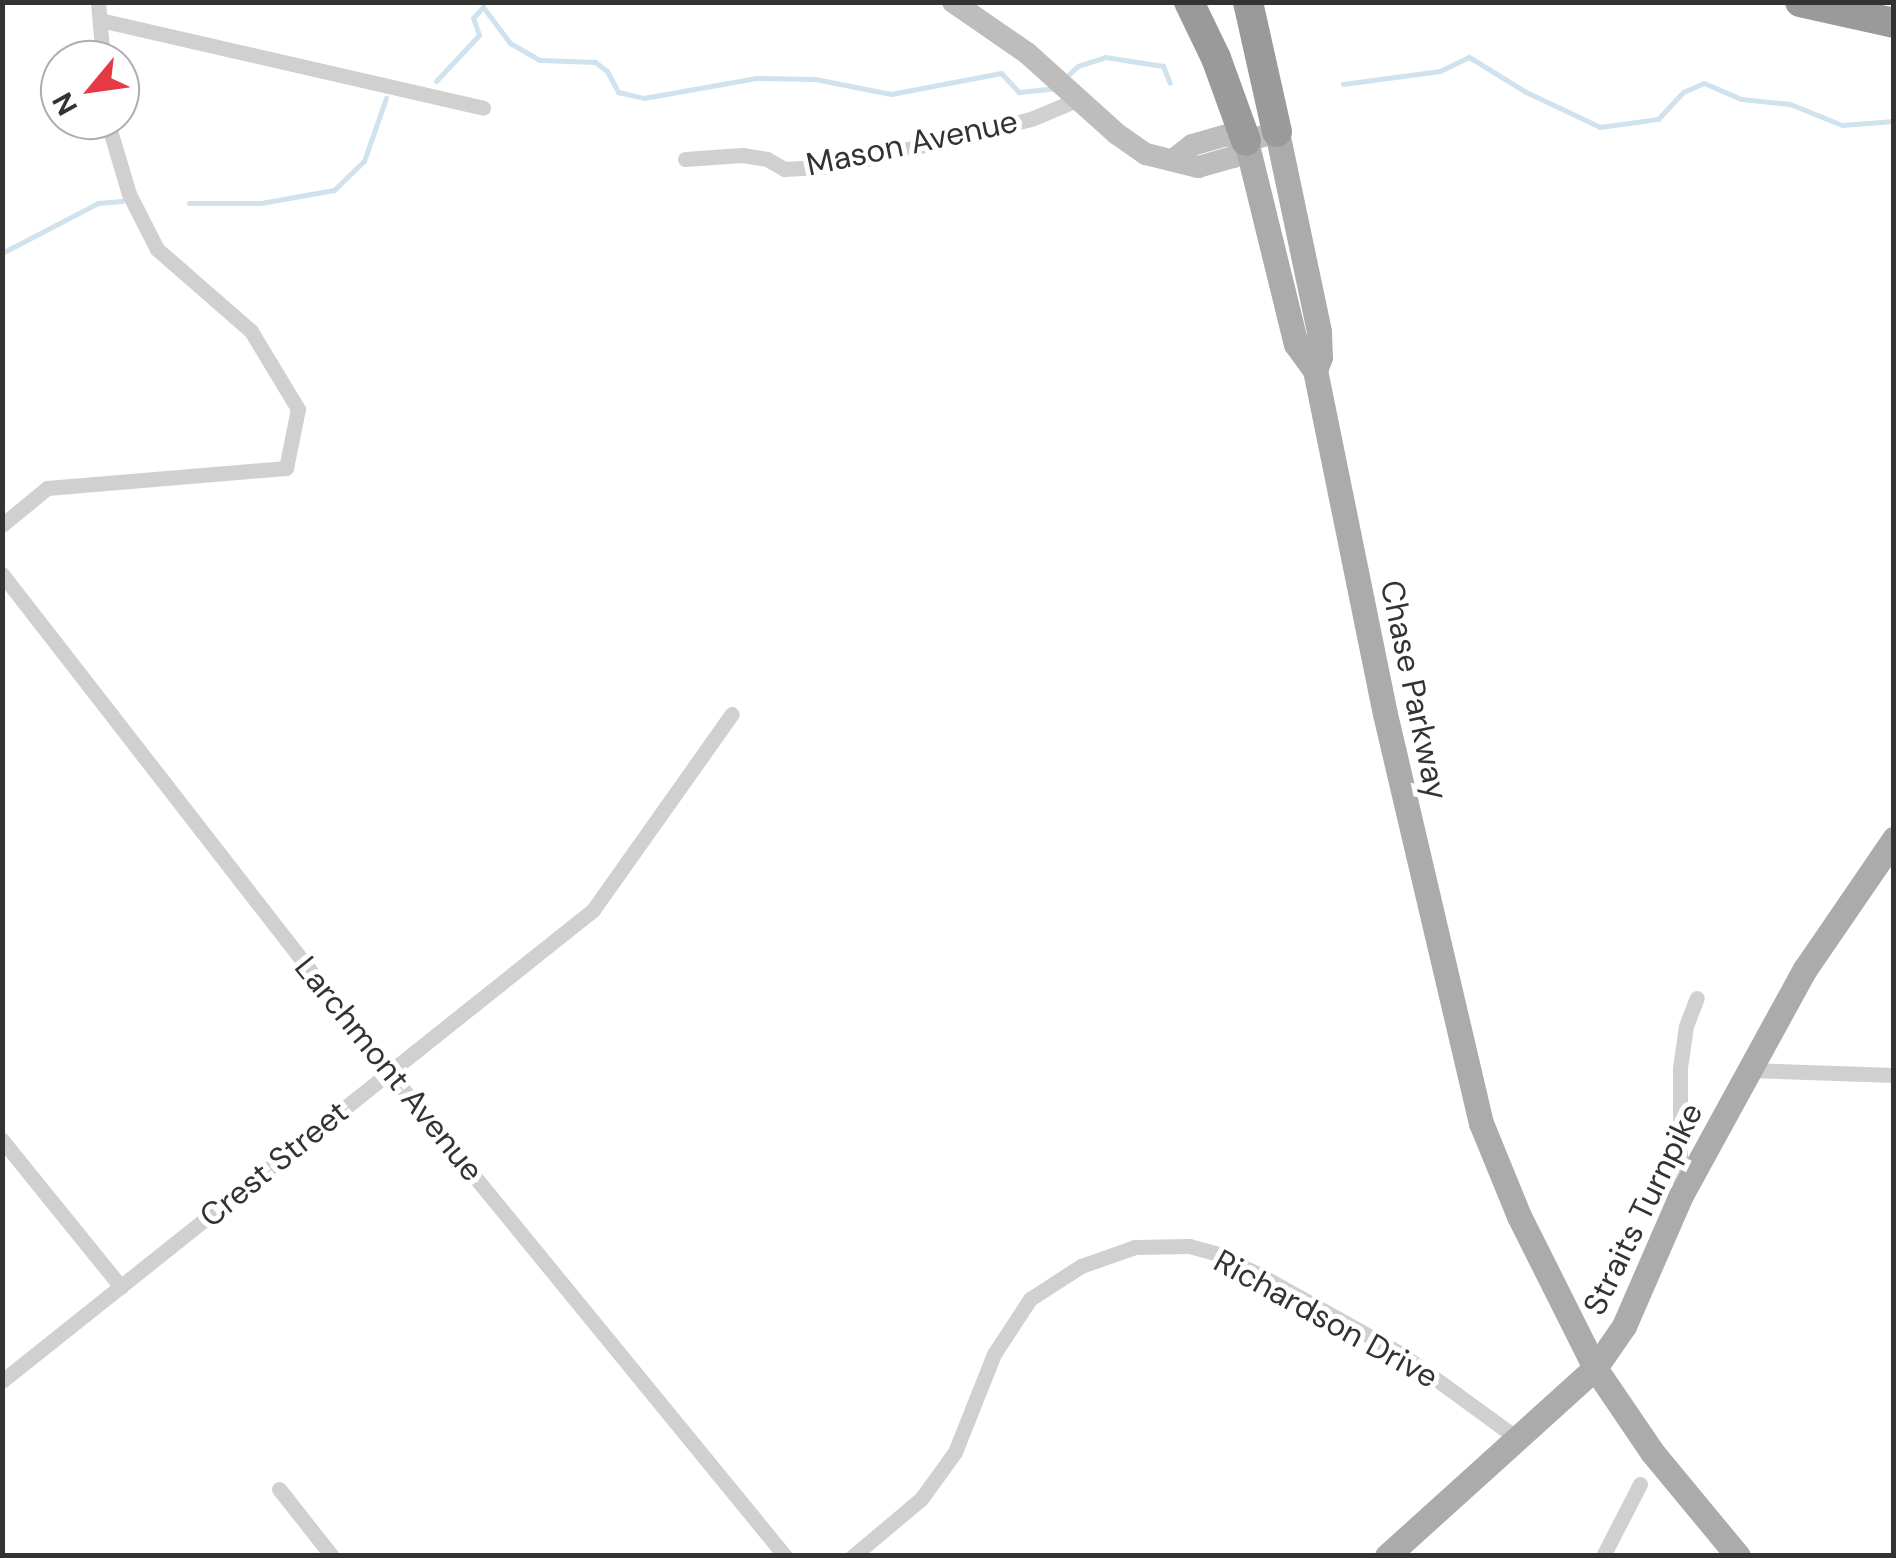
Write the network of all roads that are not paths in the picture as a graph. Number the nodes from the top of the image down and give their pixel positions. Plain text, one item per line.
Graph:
1 (98, 2) edge
2 (953, 2) edge
3 (1189, 2) edge
4 (1248, 2) edge
5 (1800, 2) edge
6 (100, 20) junction
7 (1894, 23) edge
8 (102, 40) edge
9 (1066, 88) junction
10 (483, 108) dead end
11 (1276, 132) junction
12 (114, 140) edge
13 (1246, 141) junction
14 (685, 159) dead end
15 (1314, 370) junction
16 (2, 525) edge
17 (2, 574) edge
18 (732, 714) dead end
19 (1894, 839) edge
20 (1697, 998) dead end
21 (1751, 1070) junction
22 (389, 1072) junction
23 (1894, 1074) edge
24 (2, 1140) edge
25 (1680, 1198) junction
26 (121, 1287) junction
27 (1595, 1368) junction
28 (2, 1382) edge
29 (1516, 1438) junction
30 (1640, 1484) dead end
31 (279, 1489) dead end
32 (332, 1556) edge
33 (785, 1556) edge
34 (853, 1556) edge
35 (1387, 1556) edge
36 (1603, 1556) edge
37 (1738, 1556) edge

1 - 6 street
2 - 9 main road
3 - 13 highway
4 - 11 highway
5 - 7 highway
6 - 8 street
6 - 10 street
9 - 13 main road
9 - 14 street, Mason Avenue
11 - 13 main road
11 - 15 main road, Chase Parkway
12 - 16 street
13 - 15 main road, Chase Parkway
15 - 27 main road, Chase Parkway
17 - 22 street, Larchmont Avenue
18 - 22 street, Crest Street
19 - 21 main road, Straits Turnpike
20 - 25 street
21 - 23 street
21 - 25 main road, Straits Turnpike
22 - 26 street, Crest Street
22 - 33 street, Larchmont Avenue
24 - 26 street
25 - 27 main road, Straits Turnpike
26 - 28 street, Crest Street
27 - 29 main road, Straits Turnpike
27 - 37 main road, Chase Parkway
29 - 34 street, Richardson Drive
29 - 35 main road, Straits Turnpike
30 - 36 street
31 - 32 street

